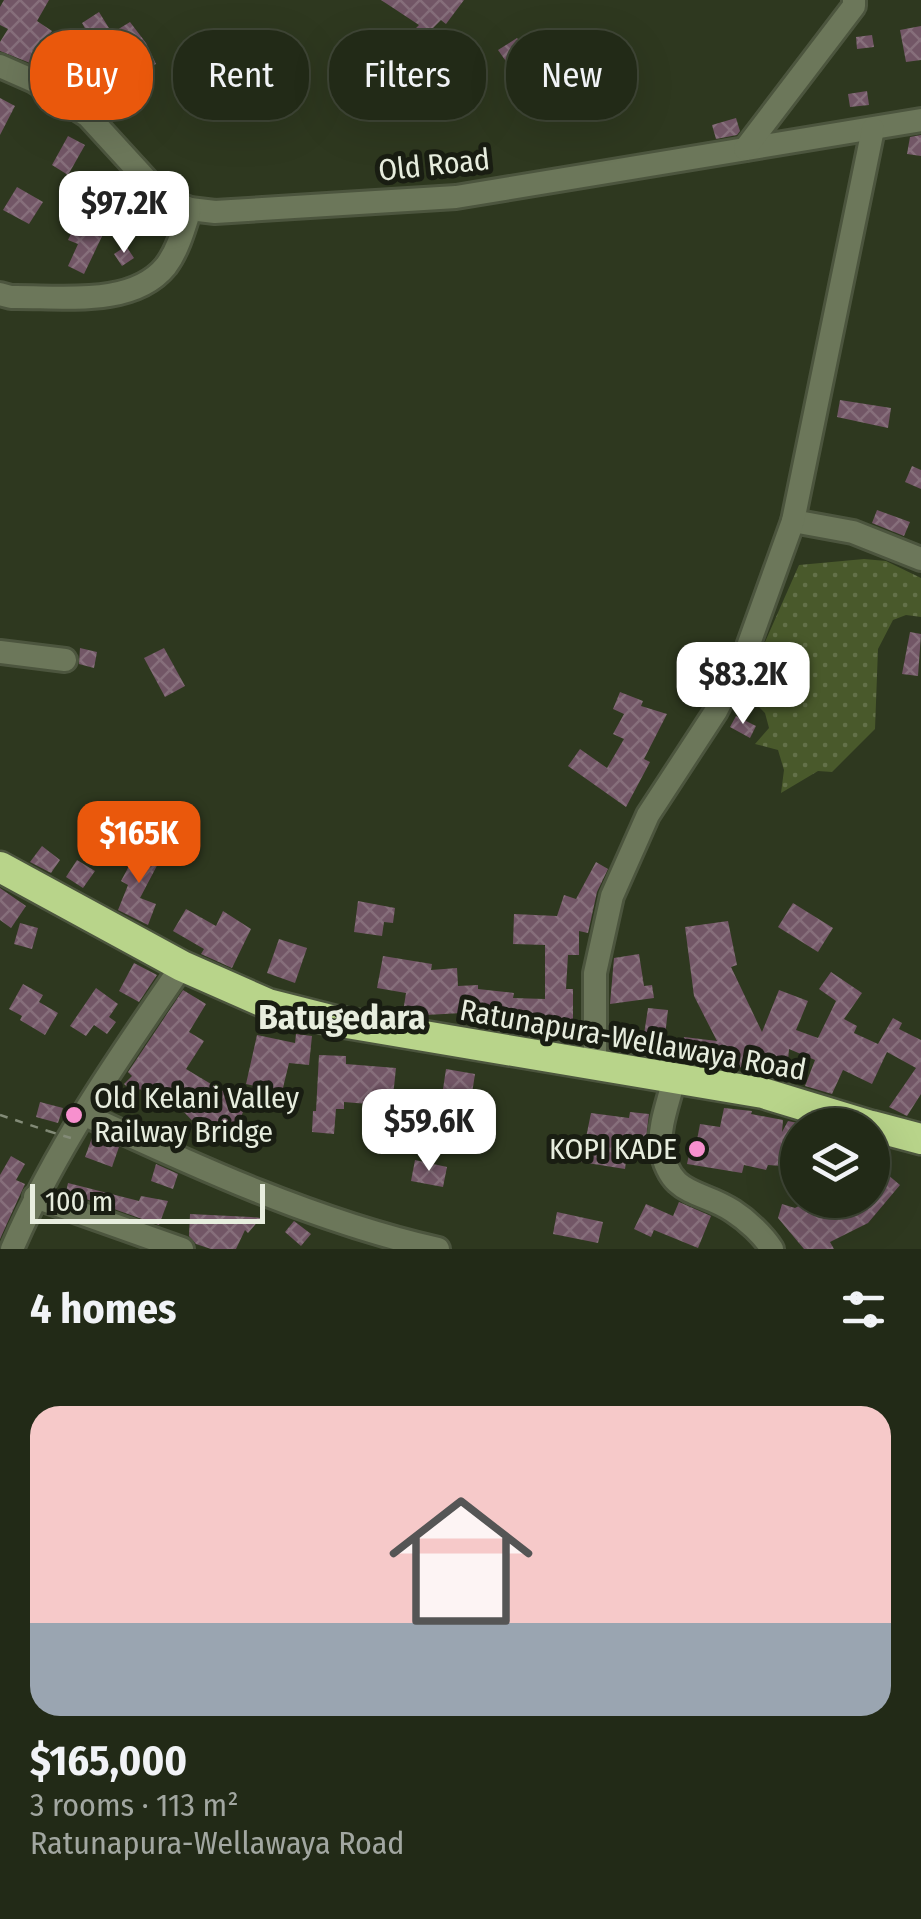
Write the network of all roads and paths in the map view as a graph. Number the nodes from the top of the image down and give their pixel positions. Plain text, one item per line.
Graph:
1 (854, 0) edge
2 (0, 66) edge
3 (921, 120) edge
4 (873, 129) junction
5 (746, 149) junction
6 (190, 209) junction
7 (0, 294) edge
8 (792, 521) junction
9 (921, 559) edge
10 (0, 652) edge
11 (65, 660) dead end
12 (0, 868) edge
13 (182, 966) junction
14 (594, 1066) junction
15 (674, 1078) junction
16 (812, 1108) edge
17 (83, 1114) junction
18 (0, 1115) edge
19 (890, 1131) edge
20 (74, 1139) dead end
21 (921, 1139) edge
22 (34, 1197) junction
23 (12, 1249) edge
24 (182, 1249) edge
25 (438, 1249) edge
26 (772, 1249) edge

1 - 5 street
2 - 6 street
3 - 4 street, Old Road
4 - 5 street, Old Road
4 - 8 street
5 - 6 street, Old Road
6 - 7 street
8 - 9 street
8 - 14 street
10 - 11 street
12 - 13 highway, Ratunapura-Wellawaya Road
13 - 14 highway, Ratunapura-Wellawaya Road
13 - 17 street
14 - 15 highway, Ratunapura-Wellawaya Road
15 - 16 highway, Ratunapura-Wellawaya Road
15 - 26 street
17 - 22 street
17 - 25 street
18 - 20 path, bridge
19 - 21 highway, Ratunapura-Wellawaya Road
22 - 23 street
22 - 24 street

